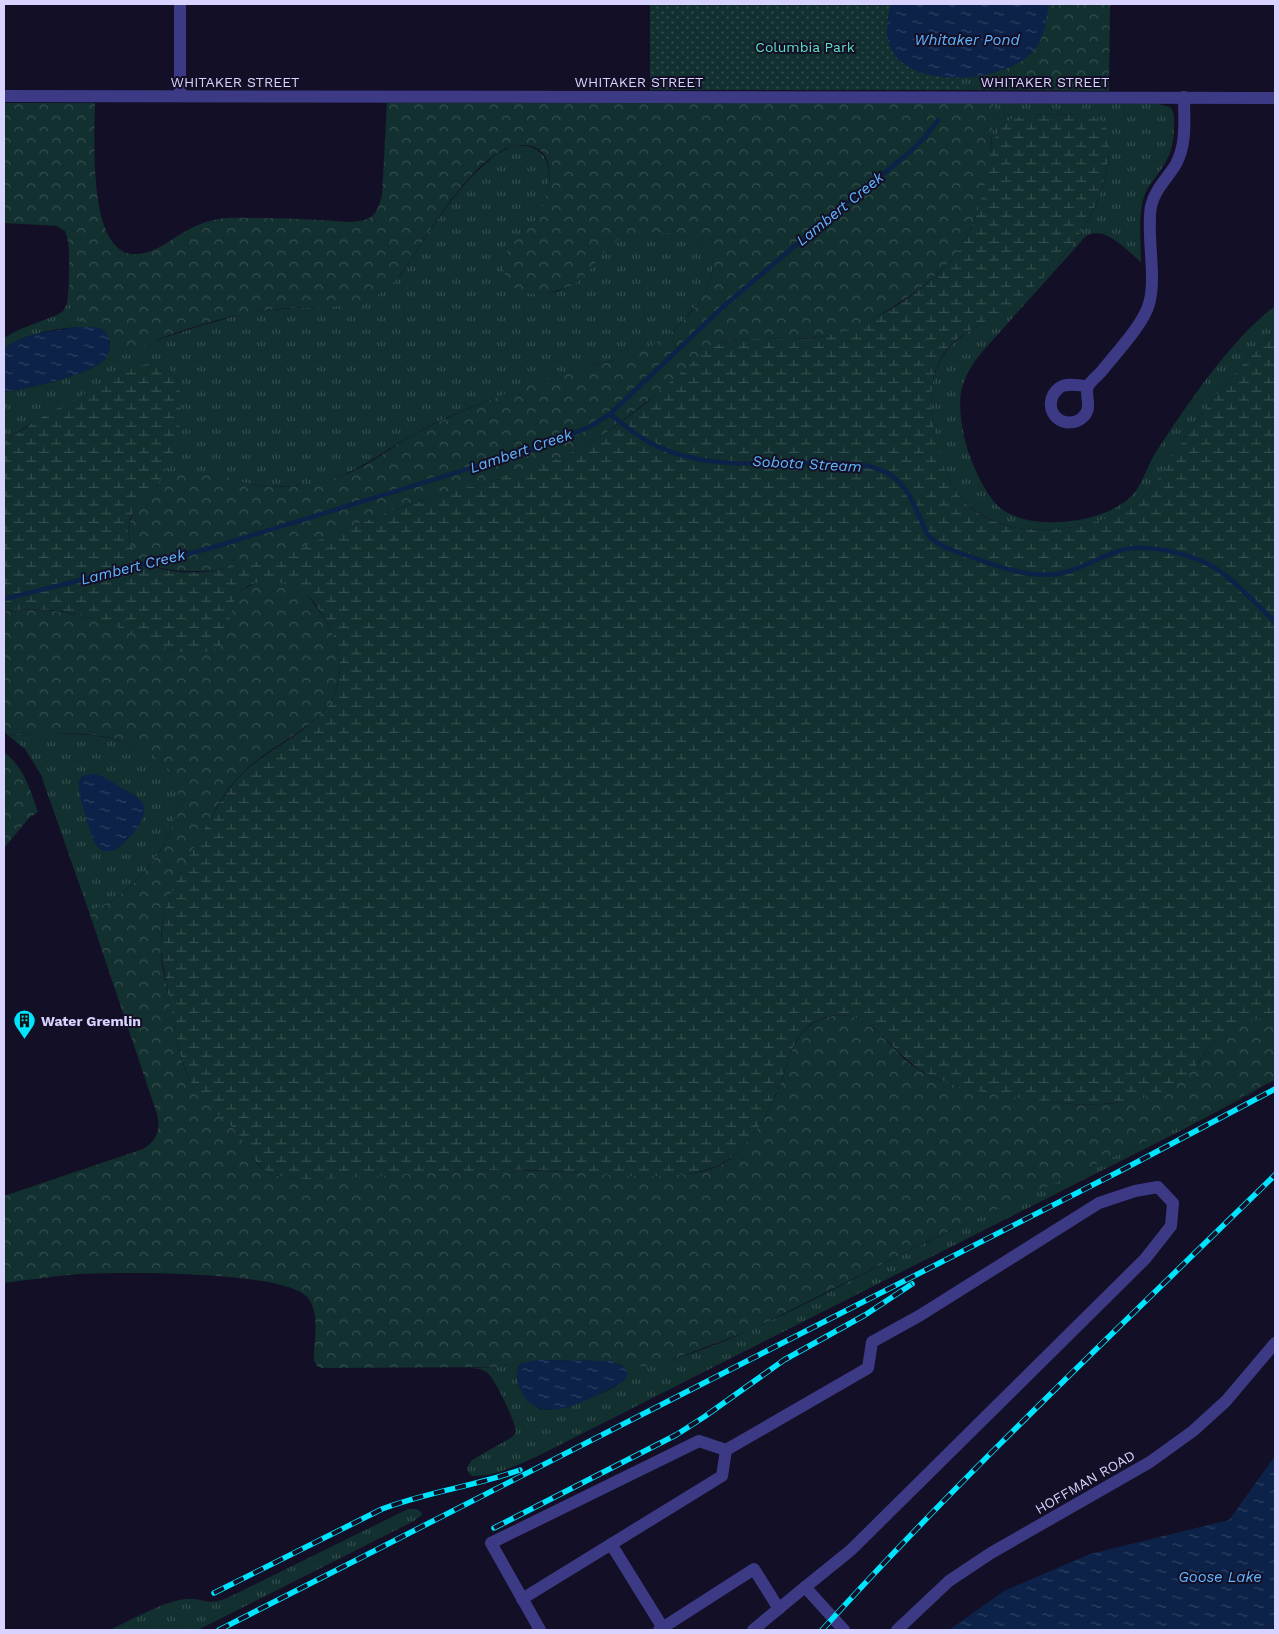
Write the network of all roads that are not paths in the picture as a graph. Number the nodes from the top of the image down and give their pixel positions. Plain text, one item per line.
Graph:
1 (180, 4) edge
2 (4, 96) edge
3 (180, 96) junction
4 (1184, 97) junction
5 (1275, 98) edge
6 (1088, 386) dead end
7 (1275, 1343) edge
8 (726, 1450) junction
9 (610, 1544) junction
10 (804, 1588) junction
11 (522, 1598) junction
12 (778, 1609) junction
13 (661, 1629) edge
14 (540, 1630) edge
15 (753, 1630) edge
16 (844, 1630) edge
17 (897, 1630) edge

1 - 3 street
2 - 3 street, WHITAKER STREET
3 - 4 street, WHITAKER STREET
4 - 5 street, WHITAKER STREET
4 - 6 street
7 - 17 street, HOFFMAN ROAD
8 - 9 street
8 - 10 street
8 - 11 street
9 - 11 street
9 - 13 street
10 - 12 street
10 - 16 street
11 - 14 street
12 - 13 street
12 - 15 street

